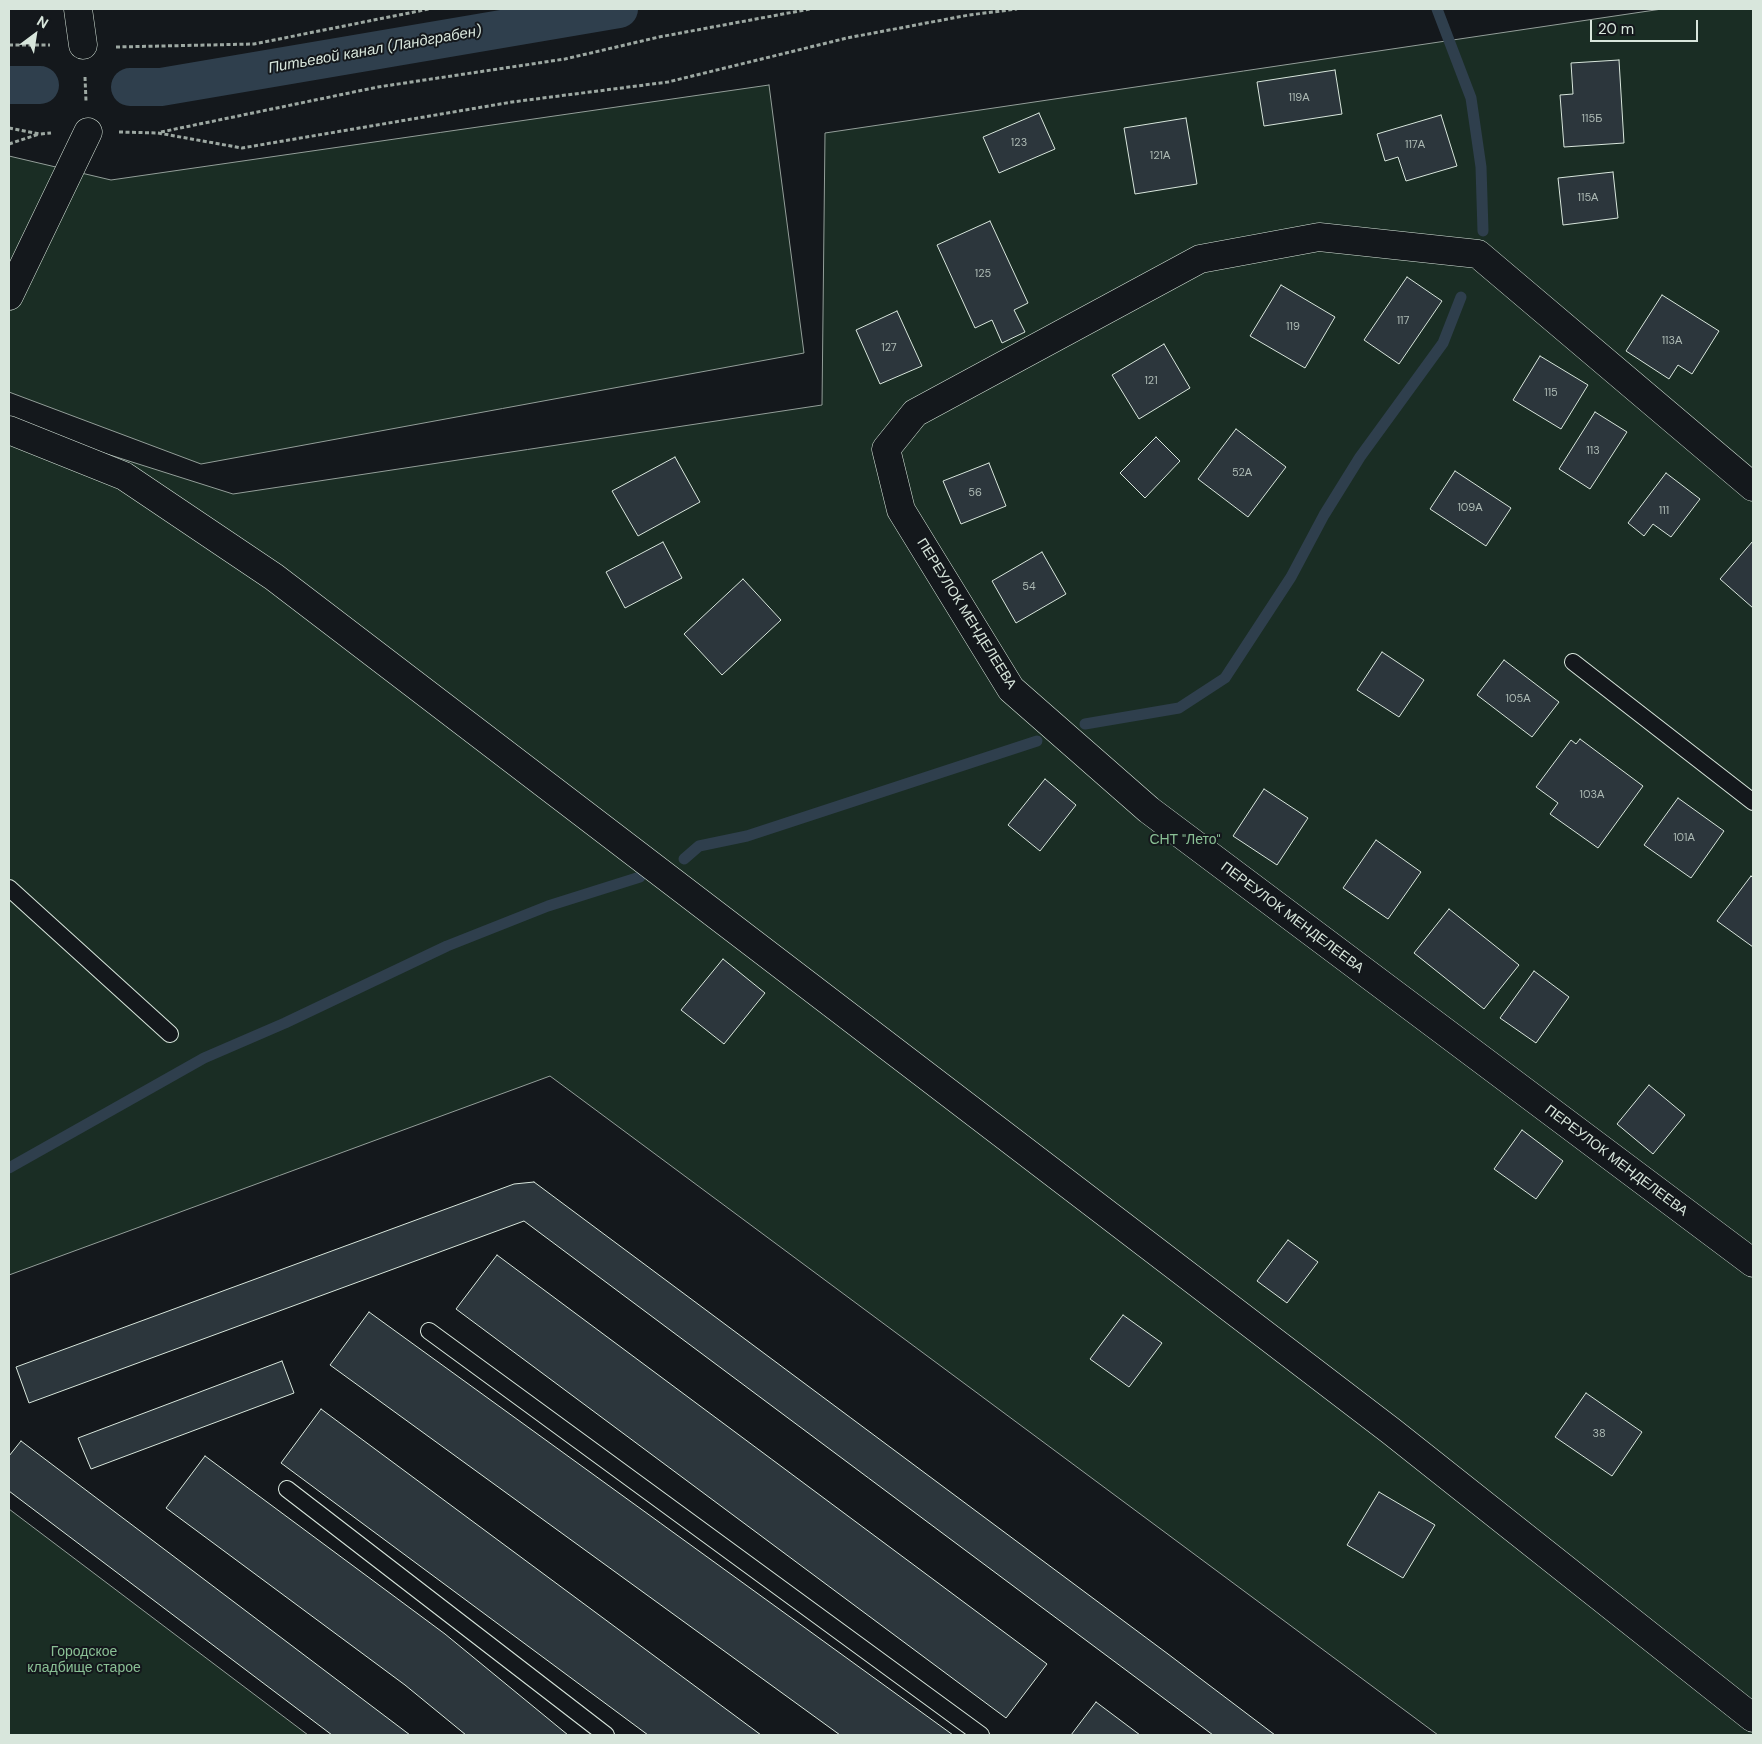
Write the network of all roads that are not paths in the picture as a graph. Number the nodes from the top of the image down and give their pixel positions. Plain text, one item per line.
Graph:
1 (78, 9) edge
2 (83, 45) road end
3 (88, 132) road end
4 (9, 296) edge
5 (9, 430) edge
6 (1753, 487) edge
7 (1572, 662) dead end
8 (1753, 802) edge
9 (9, 888) edge
10 (170, 1034) dead end
11 (1753, 1263) edge
12 (428, 1331) dead end
13 (287, 1489) dead end
14 (1753, 1718) edge
15 (606, 1735) edge
16 (981, 1735) edge

1 - 2 street
3 - 4 street
5 - 14 street
6 - 11 street, ПЕРЕУЛОК МЕНДЕЛЕЕВА
7 - 8 lane
9 - 10 lane
12 - 16 lane
13 - 15 lane

